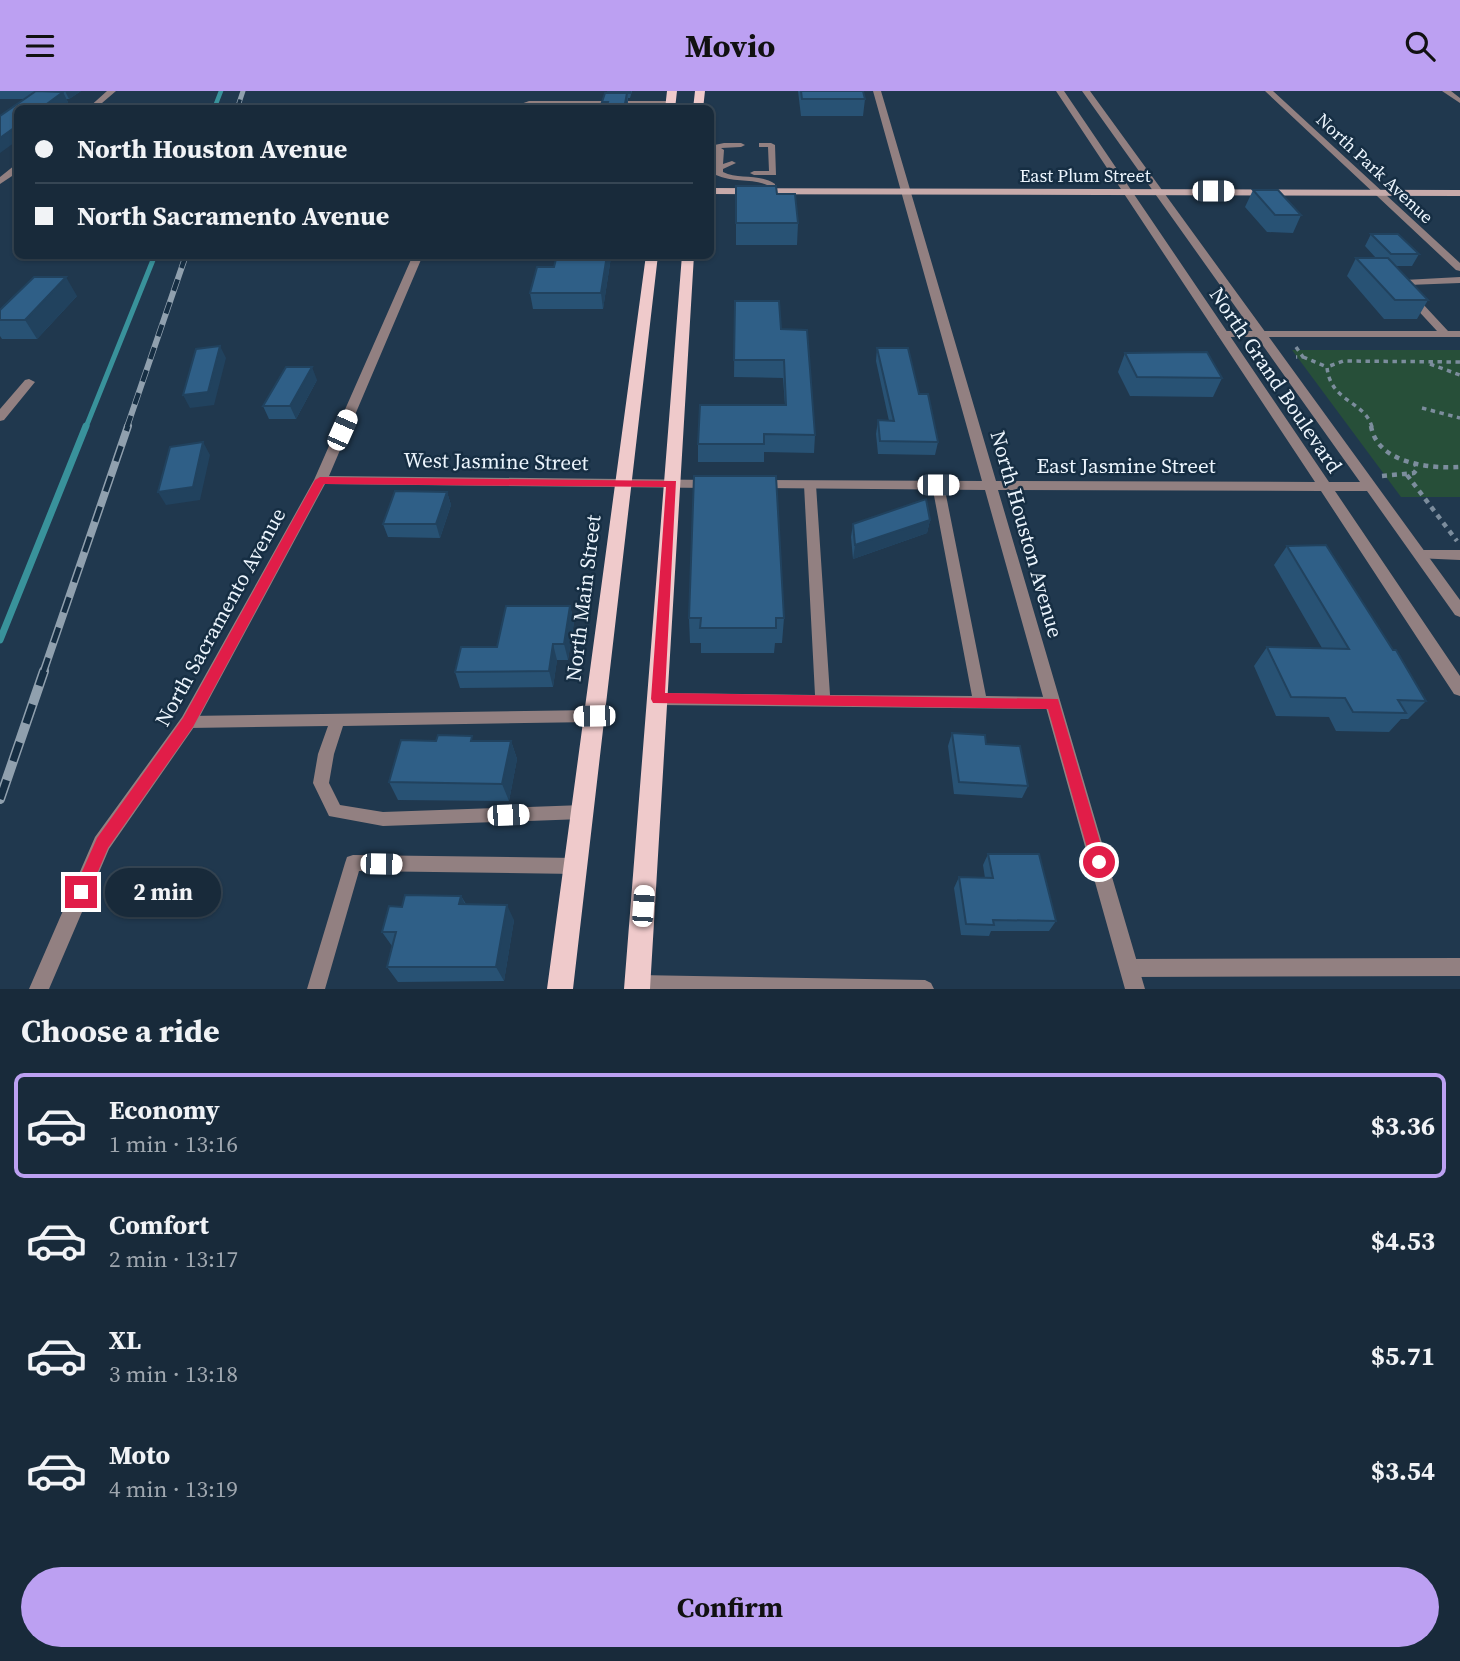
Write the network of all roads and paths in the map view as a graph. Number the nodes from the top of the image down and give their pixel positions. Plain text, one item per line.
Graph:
1 (112, 91) edge
2 (877, 91) edge
3 (1060, 91) edge
4 (1086, 91) edge
5 (1269, 91) edge
6 (1446, 91) edge
7 (1460, 101) edge
8 (95, 105) edge
9 (522, 105) edge
10 (607, 105) edge
11 (741, 145) dead end
12 (762, 145) dead end
13 (715, 149) edge
14 (732, 160) joint
15 (717, 167) edge
16 (14, 170) edge
17 (0, 181) edge
18 (772, 190) junction
19 (714, 191) edge
20 (905, 191) junction
21 (1127, 191) junction
22 (1158, 191) junction
23 (1377, 192) junction
24 (1460, 193) edge
25 (416, 259) edge
26 (652, 259) edge
27 (688, 259) edge
28 (1460, 268) edge
29 (1460, 280) edge
30 (1222, 334) junction
31 (1261, 334) junction
32 (1445, 334) junction
33 (1460, 334) edge
34 (1303, 357) dead end
35 (1422, 362) junction
36 (1460, 362) edge
37 (1327, 367) junction
38 (1460, 375) edge
39 (29, 382) dead end
40 (1422, 408) dead end
41 (0, 417) edge
42 (1460, 418) edge
43 (1415, 463) junction
44 (1460, 467) edge
45 (1407, 475) junction
46 (320, 480) junction
47 (1367, 482) junction
48 (624, 483) junction
49 (672, 483) junction
50 (810, 485) junction
51 (938, 485) junction
52 (992, 485) junction
53 (1324, 486) junction
54 (1460, 544) edge
55 (1420, 555) junction
56 (1460, 555) edge
57 (1460, 611) edge
58 (1460, 689) edge
59 (658, 699) junction
60 (823, 701) junction
61 (980, 702) junction
62 (1053, 703) junction
63 (594, 716) junction
64 (338, 720) junction
65 (188, 722) junction
66 (583, 812) junction
67 (576, 866) junction
68 (1460, 967) edge
69 (1129, 968) junction
70 (638, 986) edge
71 (734, 987) edge
72 (38, 989) edge
73 (316, 989) edge
74 (561, 989) edge
75 (925, 989) edge
76 (1135, 989) edge

1 - 8 street
2 - 20 street, North Houston Avenue
3 - 21 street, North Grand Boulevard
4 - 22 street, North Grand Boulevard
5 - 23 street, North Park Avenue
6 - 7 street
9 - 10 lane
11 - 13 lane
12 - 15 lane
13 - 14 lane
13 - 15 lane
14 - 15 lane
15 - 18 lane
16 - 17 street
18 - 19 street, East Plum Street
18 - 20 street, East Plum Street
20 - 21 street, East Plum Street
20 - 52 street, North Houston Avenue
21 - 22 street, East Plum Street
21 - 30 street, North Grand Boulevard
22 - 23 street, East Plum Street
22 - 31 street, North Grand Boulevard
23 - 24 street, East Plum Street
23 - 28 street, North Park Avenue
25 - 46 street, North Sacramento Avenue
26 - 48 main road, North Main Street
27 - 49 main road
29 - 32 lane
30 - 31 lane
30 - 53 street, North Grand Boulevard
31 - 32 lane
31 - 47 street, North Grand Boulevard
32 - 33 lane
34 - 37 path
35 - 36 path
35 - 37 path
35 - 38 path
37 - 43 path
39 - 41 street
40 - 42 path
43 - 44 path
43 - 45 path
45 - 47 path
45 - 54 path
46 - 48 street, West Jasmine Street
46 - 65 street, North Sacramento Avenue
47 - 53 street, East Jasmine Street
47 - 55 street, North Grand Boulevard
48 - 49 street, West Jasmine Street
48 - 63 main road, North Main Street
49 - 50 street, East Jasmine Street
49 - 59 main road
50 - 51 street, East Jasmine Street
50 - 60 lane
51 - 52 street, East Jasmine Street
51 - 61 lane
52 - 53 street, East Jasmine Street
52 - 62 street, North Houston Avenue
53 - 58 street, North Grand Boulevard
55 - 56 lane
55 - 57 street, North Grand Boulevard
59 - 60 lane
59 - 70 main road
60 - 61 lane
61 - 62 lane
62 - 69 street, North Houston Avenue
63 - 64 lane
63 - 66 main road, North Main Street
64 - 65 lane
64 - 66 lane
65 - 72 street, North Sacramento Avenue
66 - 67 main road, North Main Street
67 - 73 lane
67 - 74 main road, North Main Street
68 - 69 lane
69 - 76 street, North Houston Avenue
70 - 71 lane
71 - 75 lane

